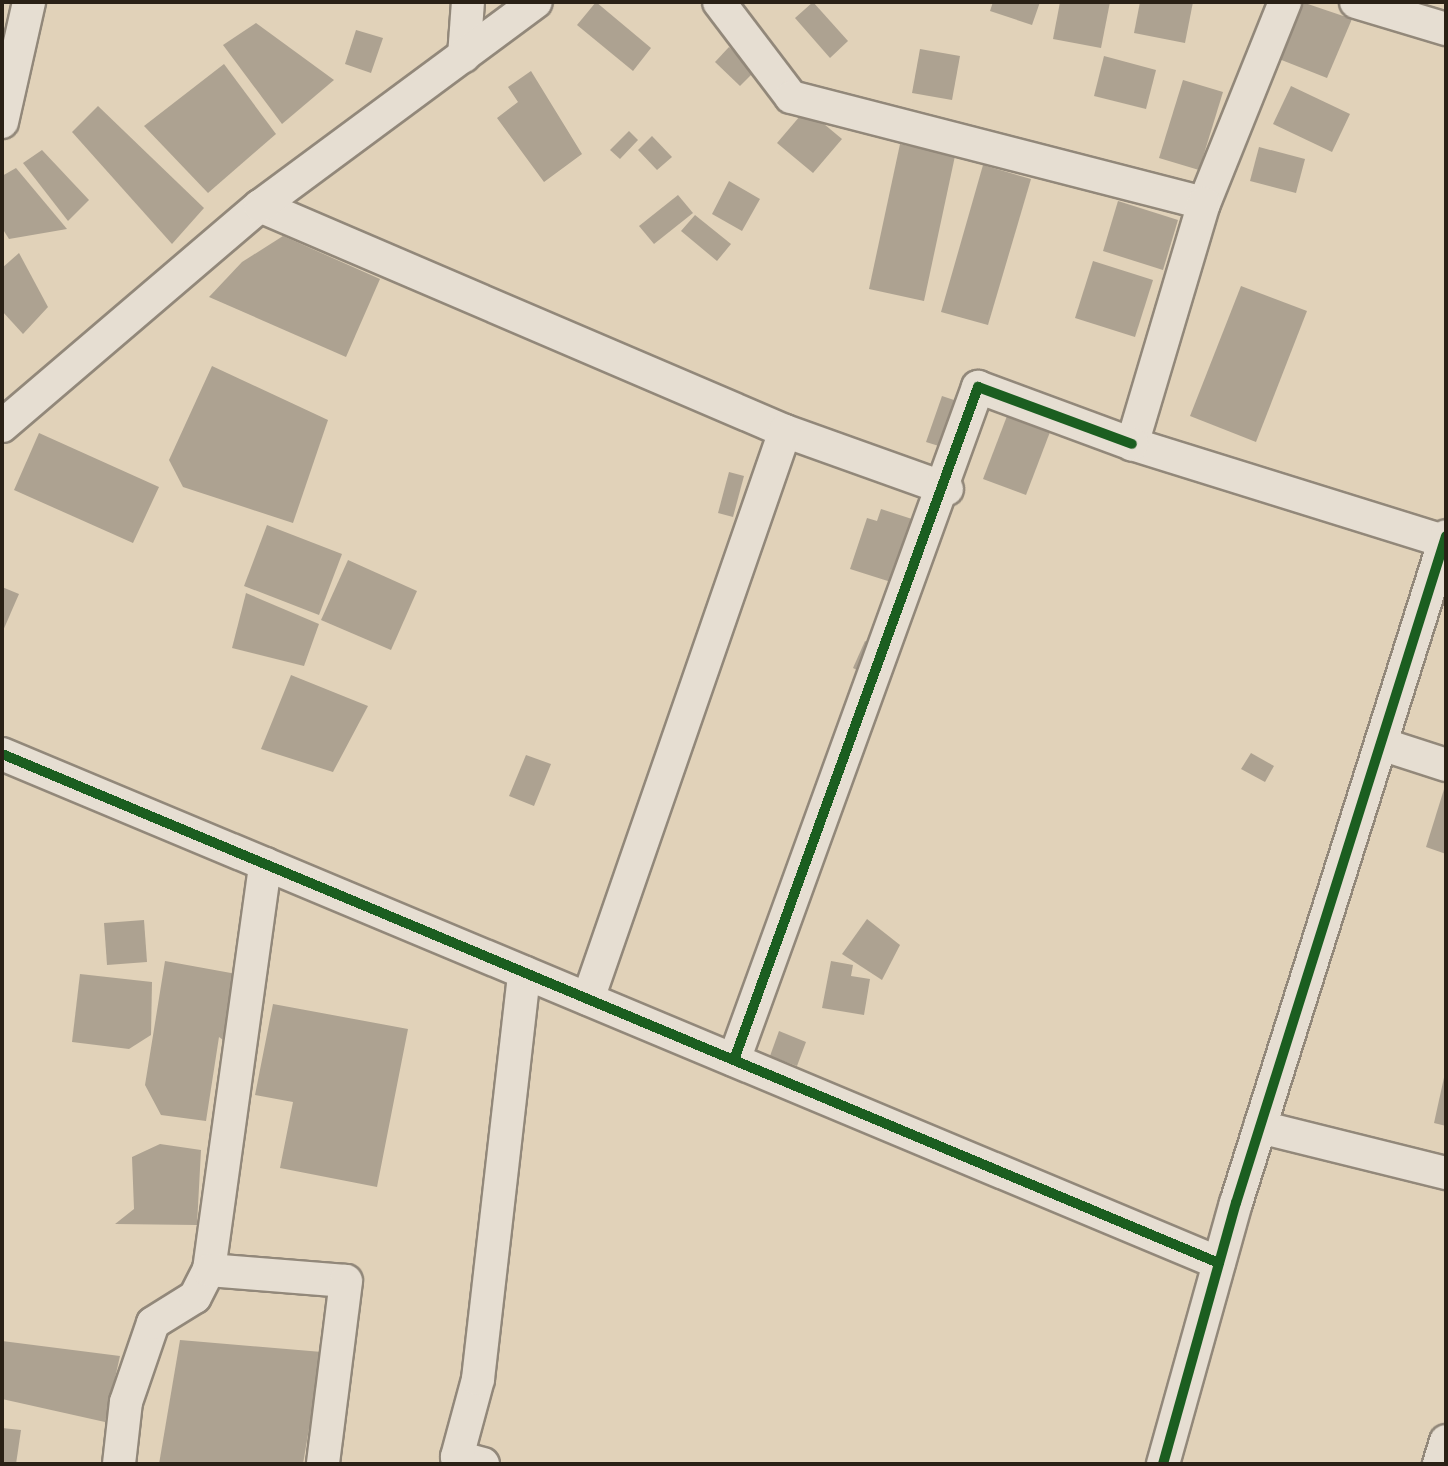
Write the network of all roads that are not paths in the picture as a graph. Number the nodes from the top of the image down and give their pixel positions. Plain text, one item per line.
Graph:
1 (29, 2) edge
2 (468, 2) edge
3 (536, 2) edge
4 (719, 2) edge
5 (1285, 2) edge
6 (1356, 2) edge
7 (1446, 29) edge
8 (464, 56) junction
9 (3, 108) edge
10 (1204, 203) junction
11 (260, 206) junction
12 (2, 426) edge
13 (785, 431) junction
14 (1132, 444) junction
15 (947, 489) junction
16 (1445, 539) edge
17 (1381, 744) junction
18 (2, 754) edge
19 (1446, 765) edge
20 (265, 864) junction
21 (524, 973) junction
22 (588, 999) junction
23 (734, 1060) junction
24 (1260, 1127) junction
25 (1446, 1173) edge
26 (1219, 1263) junction
27 (209, 1270) junction
28 (1446, 1441) edge
29 (119, 1464) edge
30 (323, 1464) edge
31 (483, 1464) edge
32 (1163, 1464) edge
33 (1439, 1464) edge

1 - 9 street
2 - 8 street
3 - 8 street
4 - 10 street
5 - 10 street
6 - 7 street
8 - 11 street
10 - 14 street
11 - 12 street
11 - 13 street
13 - 15 street
13 - 22 street
14 - 15 street
14 - 16 street
15 - 23 street
16 - 17 street
17 - 19 street
17 - 24 street
18 - 20 street
20 - 21 street
20 - 27 street
21 - 22 street
21 - 31 street
22 - 23 street
23 - 26 street
24 - 25 street
24 - 26 street
26 - 32 street
27 - 29 street
27 - 30 street
28 - 33 street

